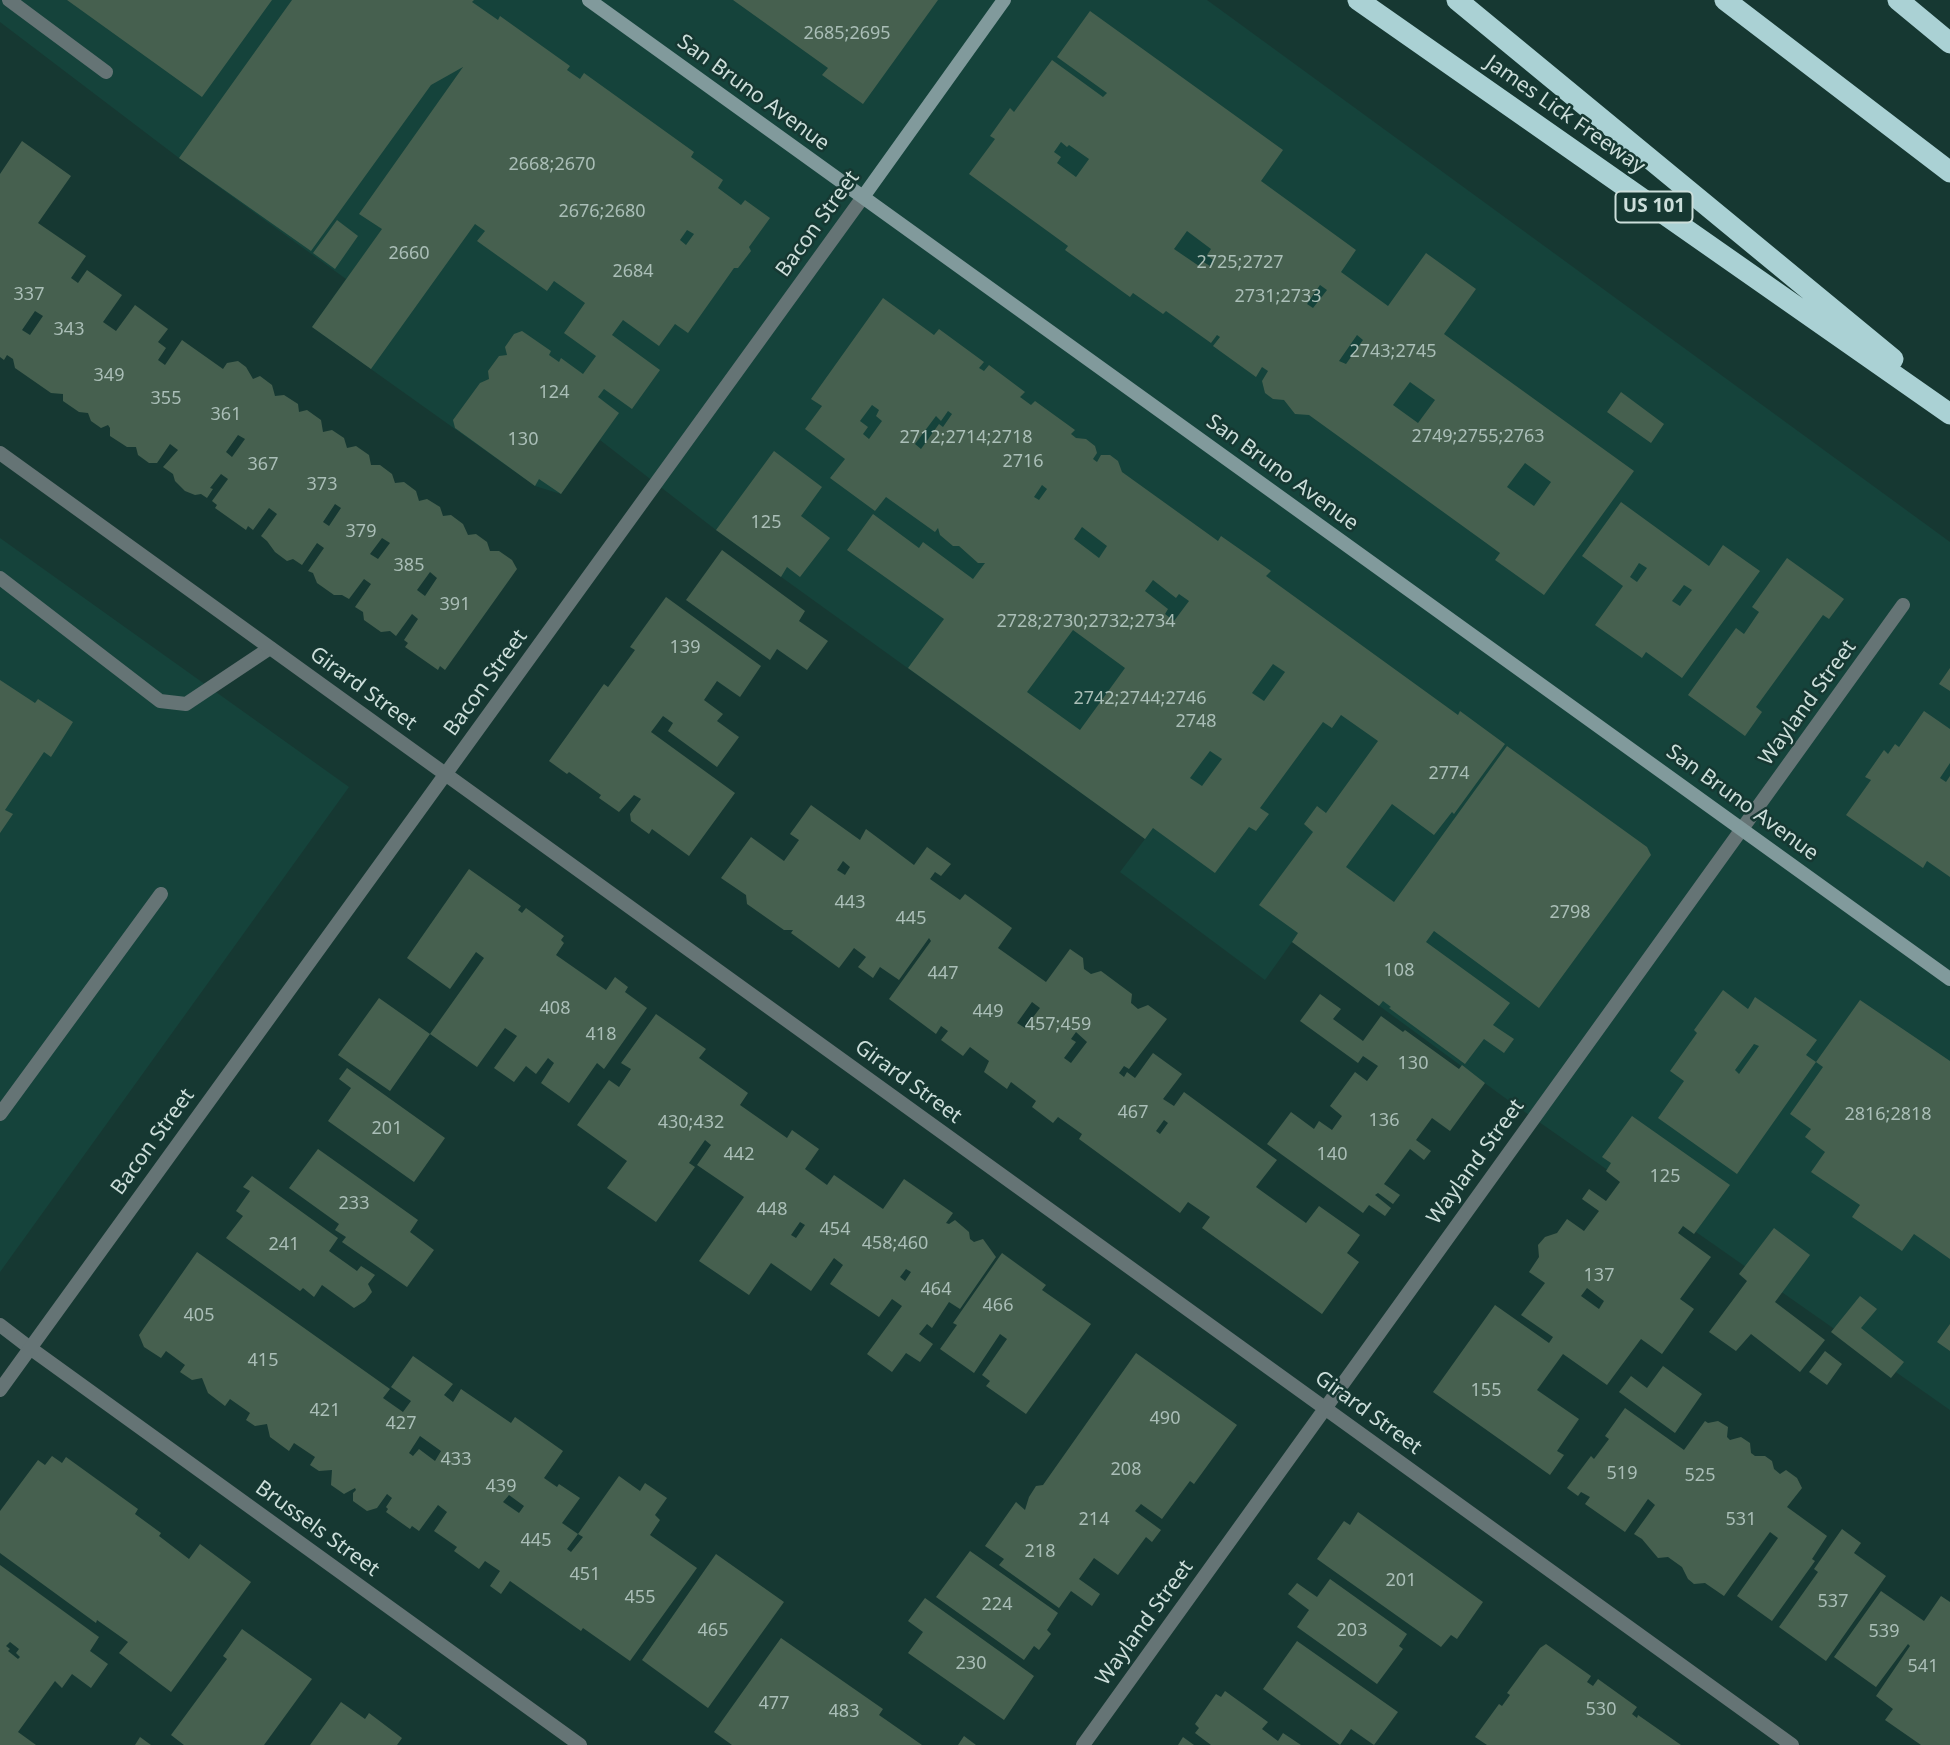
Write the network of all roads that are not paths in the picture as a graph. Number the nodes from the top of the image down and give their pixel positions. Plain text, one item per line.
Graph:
1 (9, 0) edge
2 (589, 0) edge
3 (1004, 0) edge
4 (1358, 0) edge
5 (1457, 0) edge
6 (1725, 0) edge
7 (1898, 0) edge
8 (1950, 43) edge
9 (106, 72) dead end
10 (1950, 172) edge
11 (863, 197) junction
12 (1950, 405) edge
13 (1950, 414) edge
14 (0, 453) edge
15 (0, 578) edge
16 (1903, 605) dead end
17 (270, 648) junction
18 (445, 774) junction
19 (1743, 830) junction
20 (161, 894) dead end
21 (1950, 979) edge
22 (0, 1114) edge
23 (0, 1325) edge
24 (30, 1348) junction
25 (0, 1390) edge
26 (1324, 1408) junction
27 (580, 1745) edge
28 (1083, 1745) edge
29 (1792, 1745) edge

1 - 9 street
2 - 11 main road, San Bruno Avenue
3 - 11 main road, Bacon Street
4 - 13 highway, James Lick Freeway / US 101
5 - 12 highway
6 - 10 highway
7 - 8 highway
11 - 18 street, Bacon Street
11 - 19 main road, San Bruno Avenue
14 - 17 street, Girard Street
15 - 17 street
16 - 19 street, Wayland Street
17 - 18 street, Girard Street
18 - 24 street, Bacon Street
18 - 26 street, Girard Street
19 - 21 main road, San Bruno Avenue
19 - 26 street, Wayland Street
20 - 22 street
23 - 24 street, Brussels Street
24 - 25 street, Bacon Street
24 - 27 street, Brussels Street
26 - 28 street, Wayland Street
26 - 29 street, Girard Street

